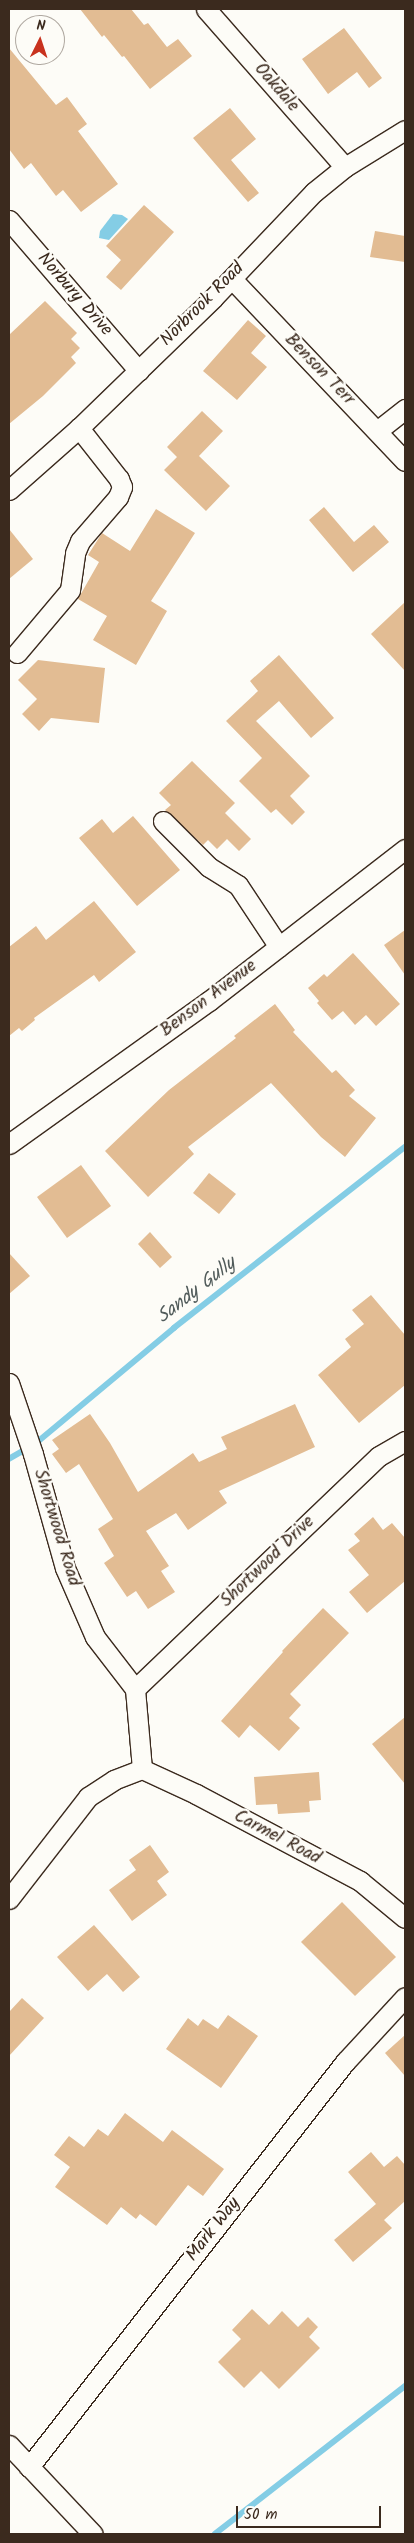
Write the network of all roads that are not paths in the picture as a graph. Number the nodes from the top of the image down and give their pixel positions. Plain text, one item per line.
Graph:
1 (206, 9) edge
2 (405, 130) edge
3 (345, 167) junction
4 (9, 220) edge
5 (232, 279) junction
6 (139, 370) junction
7 (405, 409) edge
8 (79, 428) junction
9 (377, 431) junction
10 (405, 461) edge
11 (9, 490) edge
12 (17, 653) dead end
13 (163, 821) dead end
14 (405, 849) edge
15 (279, 947) junction
16 (9, 1144) edge
17 (9, 1383) edge
18 (405, 1441) edge
19 (135, 1689) junction
20 (142, 1769) junction
21 (9, 1899) edge
22 (405, 1918) edge
23 (405, 1997) edge
24 (9, 2445) edge
25 (29, 2467) junction
26 (93, 2534) edge

1 - 3 street, Oakdale
2 - 3 street, Norbrook Road
3 - 5 street, Norbrook Road
4 - 6 street, Norbury Drive
5 - 6 street, Norbrook Road
5 - 9 street, Benson Terr
6 - 8 street, Norbrook Road
7 - 9 street
8 - 11 street, Norbrook Road
8 - 12 street
9 - 10 street, Benson Terr
13 - 15 street
14 - 15 street, Benson Avenue
15 - 16 street, Benson Avenue
17 - 19 street, Shortwood Road
18 - 19 street, Shortwood Drive
19 - 20 street
20 - 21 street
20 - 22 street, Carmel Road
23 - 25 street, Mark Way
24 - 25 street
25 - 26 street

